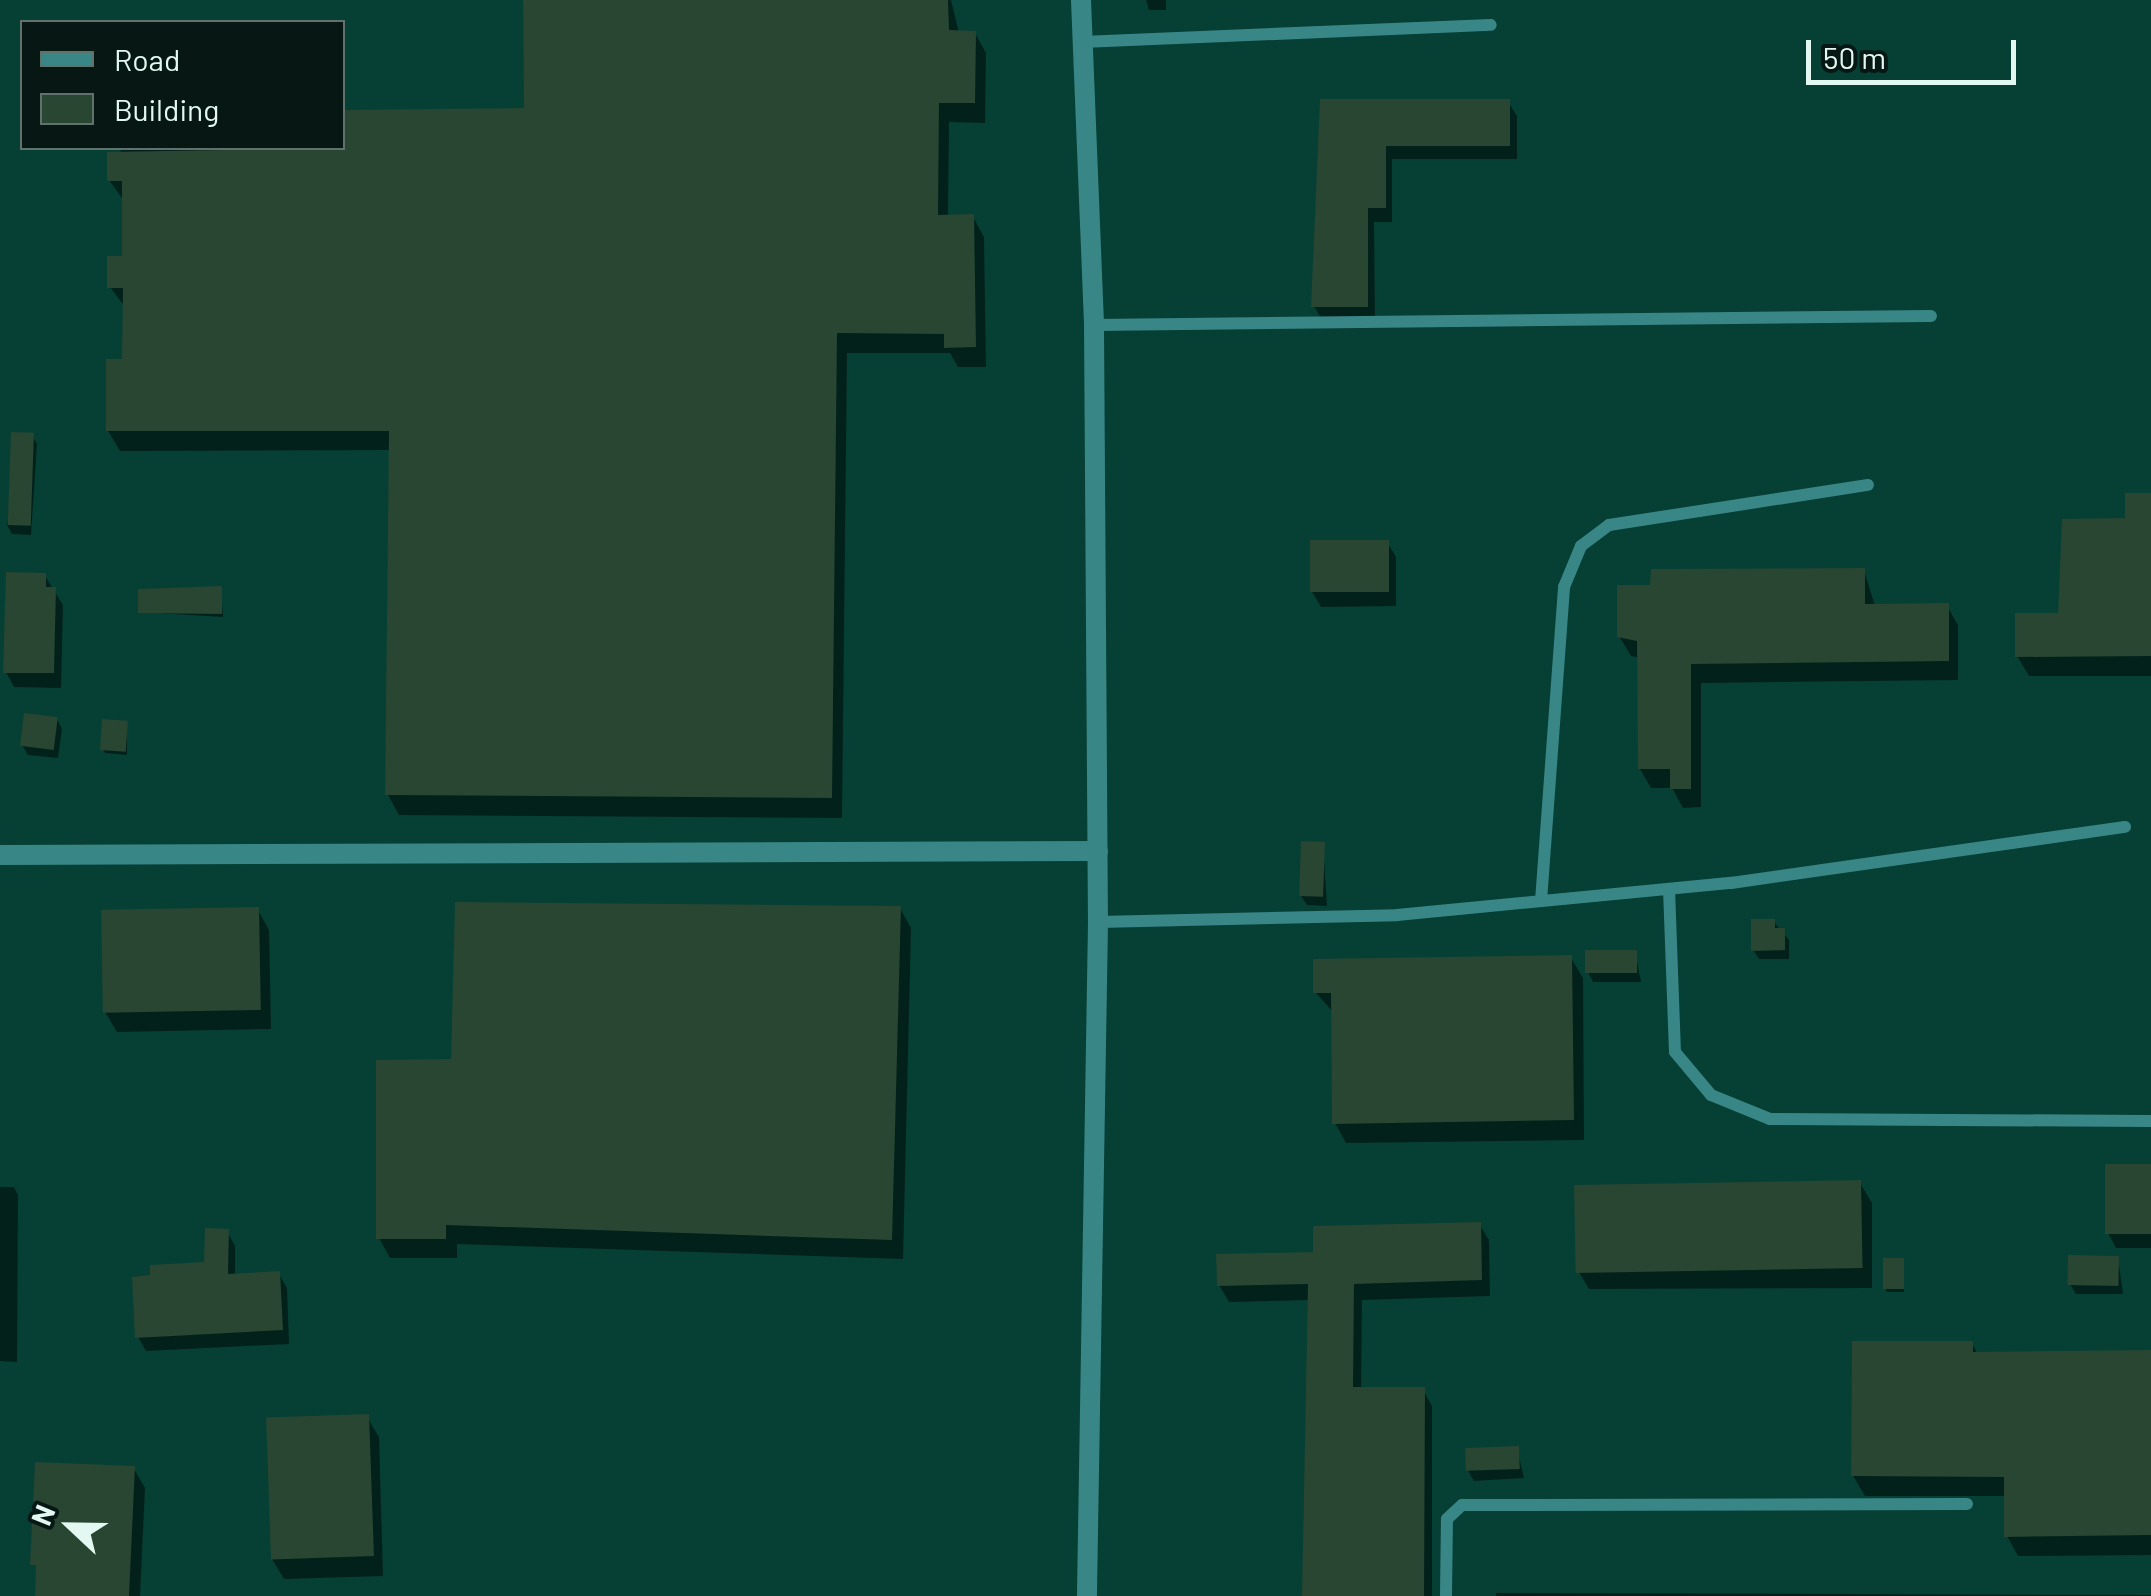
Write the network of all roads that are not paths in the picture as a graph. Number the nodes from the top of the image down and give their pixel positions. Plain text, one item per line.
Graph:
1 (1081, 0) edge
2 (1490, 26) dead end
3 (1082, 42) junction
4 (1931, 316) dead end
5 (1094, 324) junction
6 (1868, 486) dead end
7 (2125, 827) dead end
8 (1098, 851) junction
9 (0, 855) edge
10 (1669, 889) junction
11 (1542, 902) junction
12 (1098, 922) junction
13 (2151, 1121) edge
14 (1968, 1504) dead end
15 (1087, 1596) edge
16 (1446, 1596) edge

1 - 3 street
2 - 3 lane
3 - 5 street
4 - 5 lane
5 - 8 street
6 - 11 lane
7 - 10 lane
8 - 9 street
8 - 12 street
10 - 11 lane
10 - 13 lane
11 - 12 lane
12 - 15 street
14 - 16 lane

